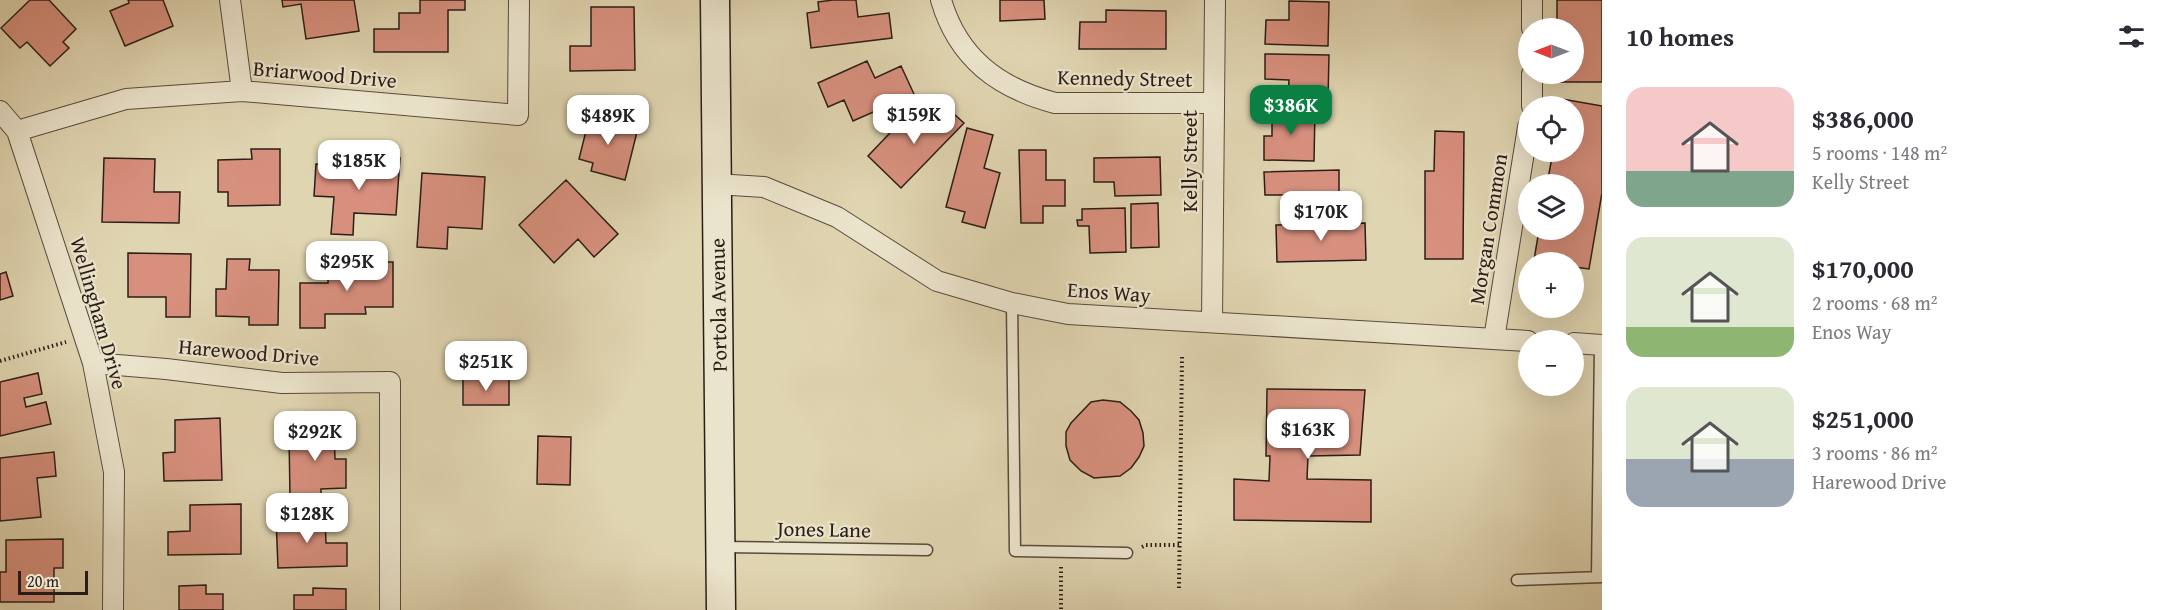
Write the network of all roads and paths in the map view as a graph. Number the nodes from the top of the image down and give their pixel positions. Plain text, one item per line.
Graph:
1 (230, 0) edge
2 (519, 0) edge
3 (715, 0) edge
4 (941, 0) edge
5 (1215, 0) edge
6 (1532, 0) edge
7 (1532, 18) edge
8 (242, 91) junction
9 (1214, 103) junction
10 (0, 111) edge
11 (17, 131) junction
12 (1522, 162) edge
13 (716, 184) junction
14 (1012, 303) junction
15 (1212, 322) junction
16 (84, 336) junction
17 (1494, 339) junction
18 (1518, 340) edge
19 (1584, 344) edge
20 (1601, 345) edge
21 (1182, 357) dead end
22 (0, 361) edge
23 (93, 363) junction
24 (1180, 544) junction
25 (722, 547) junction
26 (927, 550) dead end
27 (1061, 552) junction
28 (1127, 553) joint
29 (1600, 577) edge
30 (1517, 580) dead end
31 (1179, 588) dead end
32 (113, 610) edge
33 (390, 610) edge
34 (721, 610) edge
35 (1061, 610) edge

1 - 8 street
2 - 8 street, Briarwood Drive
3 - 13 main road, Portola Avenue
4 - 9 street, Kennedy Street
5 - 9 street, Kelly Street
6 - 7 street
8 - 11 street, Briarwood Drive
9 - 15 street, Kelly Street
10 - 11 street, Wellingham Drive
11 - 16 street, Wellingham Drive
12 - 17 street, Morgan Common
13 - 14 street, Enos Way
13 - 25 main road, Portola Avenue
14 - 15 street, Enos Way
14 - 27 lane
15 - 17 street, Enos Way
16 - 22 path
16 - 23 street, Wellingham Drive
17 - 18 street, Enos Way
19 - 20 street
20 - 29 lane
21 - 24 path
23 - 32 street, Wellingham Drive
23 - 33 street, Harewood Drive
24 - 28 path
24 - 31 path
25 - 26 lane, Jones Lane
25 - 34 main road, Portola Avenue
27 - 28 lane
27 - 35 path
29 - 30 lane

